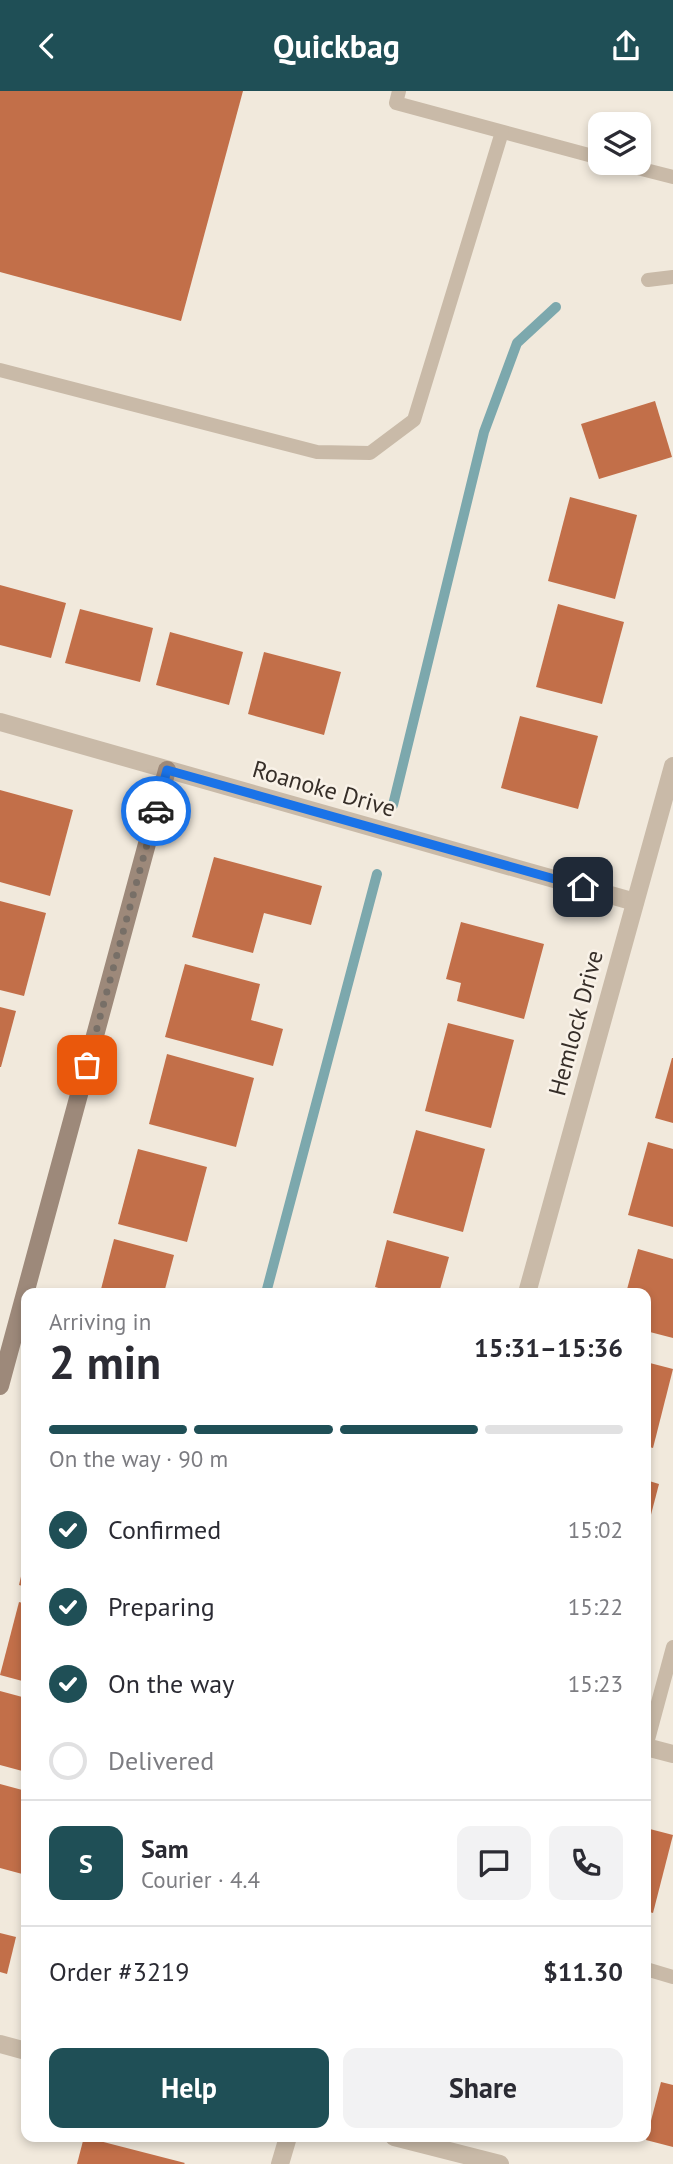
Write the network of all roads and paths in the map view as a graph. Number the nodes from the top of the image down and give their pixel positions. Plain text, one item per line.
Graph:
1 (399, 91) edge
2 (502, 132) junction
3 (588, 155) edge
4 (651, 171) edge
5 (673, 177) edge
6 (673, 277) edge
7 (648, 280) dead end
8 (0, 370) edge
9 (0, 722) edge
10 (673, 766) edge
11 (167, 770) junction
12 (635, 902) junction
13 (27, 1288) edge
14 (528, 1288) edge
15 (21, 1309) edge
16 (0, 1386) edge
17 (673, 1647) edge
18 (651, 1728) edge
19 (651, 1748) edge
20 (673, 1754) edge
21 (651, 1970) edge
22 (673, 1977) edge
23 (0, 2044) edge
24 (21, 2050) edge
25 (287, 2142) edge
26 (414, 2142) edge
27 (280, 2164) edge
28 (500, 2164) edge

1 - 2 lane
2 - 3 lane
2 - 8 lane
4 - 5 lane
6 - 7 lane
9 - 11 street, Roanoke Drive
10 - 12 street, Hemlock Drive
11 - 12 street, Roanoke Drive
11 - 13 street
12 - 14 street, Hemlock Drive
15 - 16 street
17 - 18 lane
19 - 20 street
21 - 22 lane
23 - 24 street
25 - 27 street
26 - 28 street

